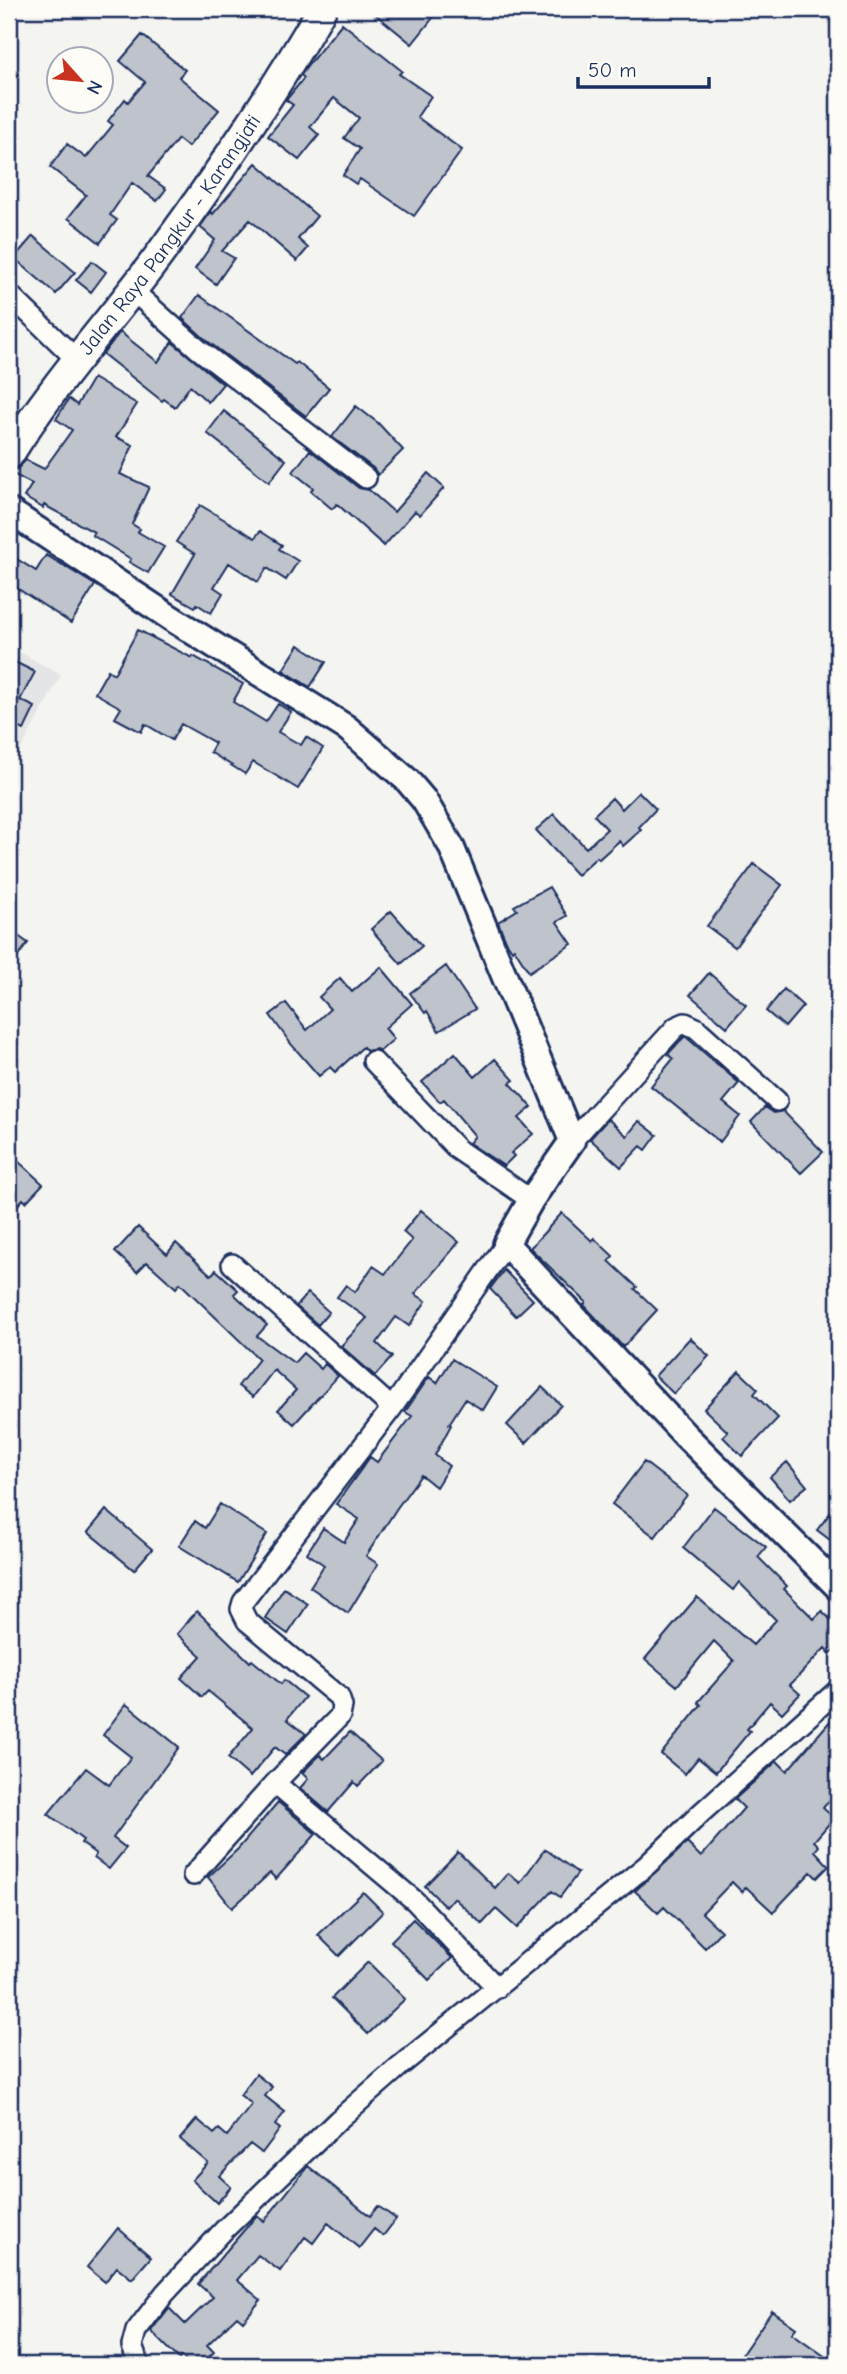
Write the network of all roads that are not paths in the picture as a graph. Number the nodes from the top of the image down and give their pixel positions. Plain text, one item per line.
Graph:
1 (322, 9) edge
2 (132, 290) junction
3 (9, 294) edge
4 (77, 360) junction
5 (9, 455) edge
6 (366, 478) dead end
7 (9, 511) edge
8 (373, 1061) dead end
9 (777, 1101) dead end
10 (572, 1141) junction
11 (531, 1200) junction
12 (506, 1244) junction
13 (232, 1264) dead end
14 (393, 1408) junction
15 (838, 1587) edge
16 (838, 1690) edge
17 (275, 1783) junction
18 (193, 1875) dead end
19 (498, 1988) junction
20 (139, 2365) edge

1 - 2 main road, Jalan Raya Pangkur - Karangjati
2 - 4 main road, Jalan Raya Pangkur - Karangjati
2 - 6 street
3 - 4 street
4 - 5 main road, Jalan Raya Pangkur - Karangjati
7 - 10 street
8 - 11 street
9 - 10 street
10 - 11 street
11 - 12 street
12 - 14 street
12 - 15 street
13 - 14 street
14 - 17 street
16 - 19 street
17 - 18 street
17 - 19 street
19 - 20 street

